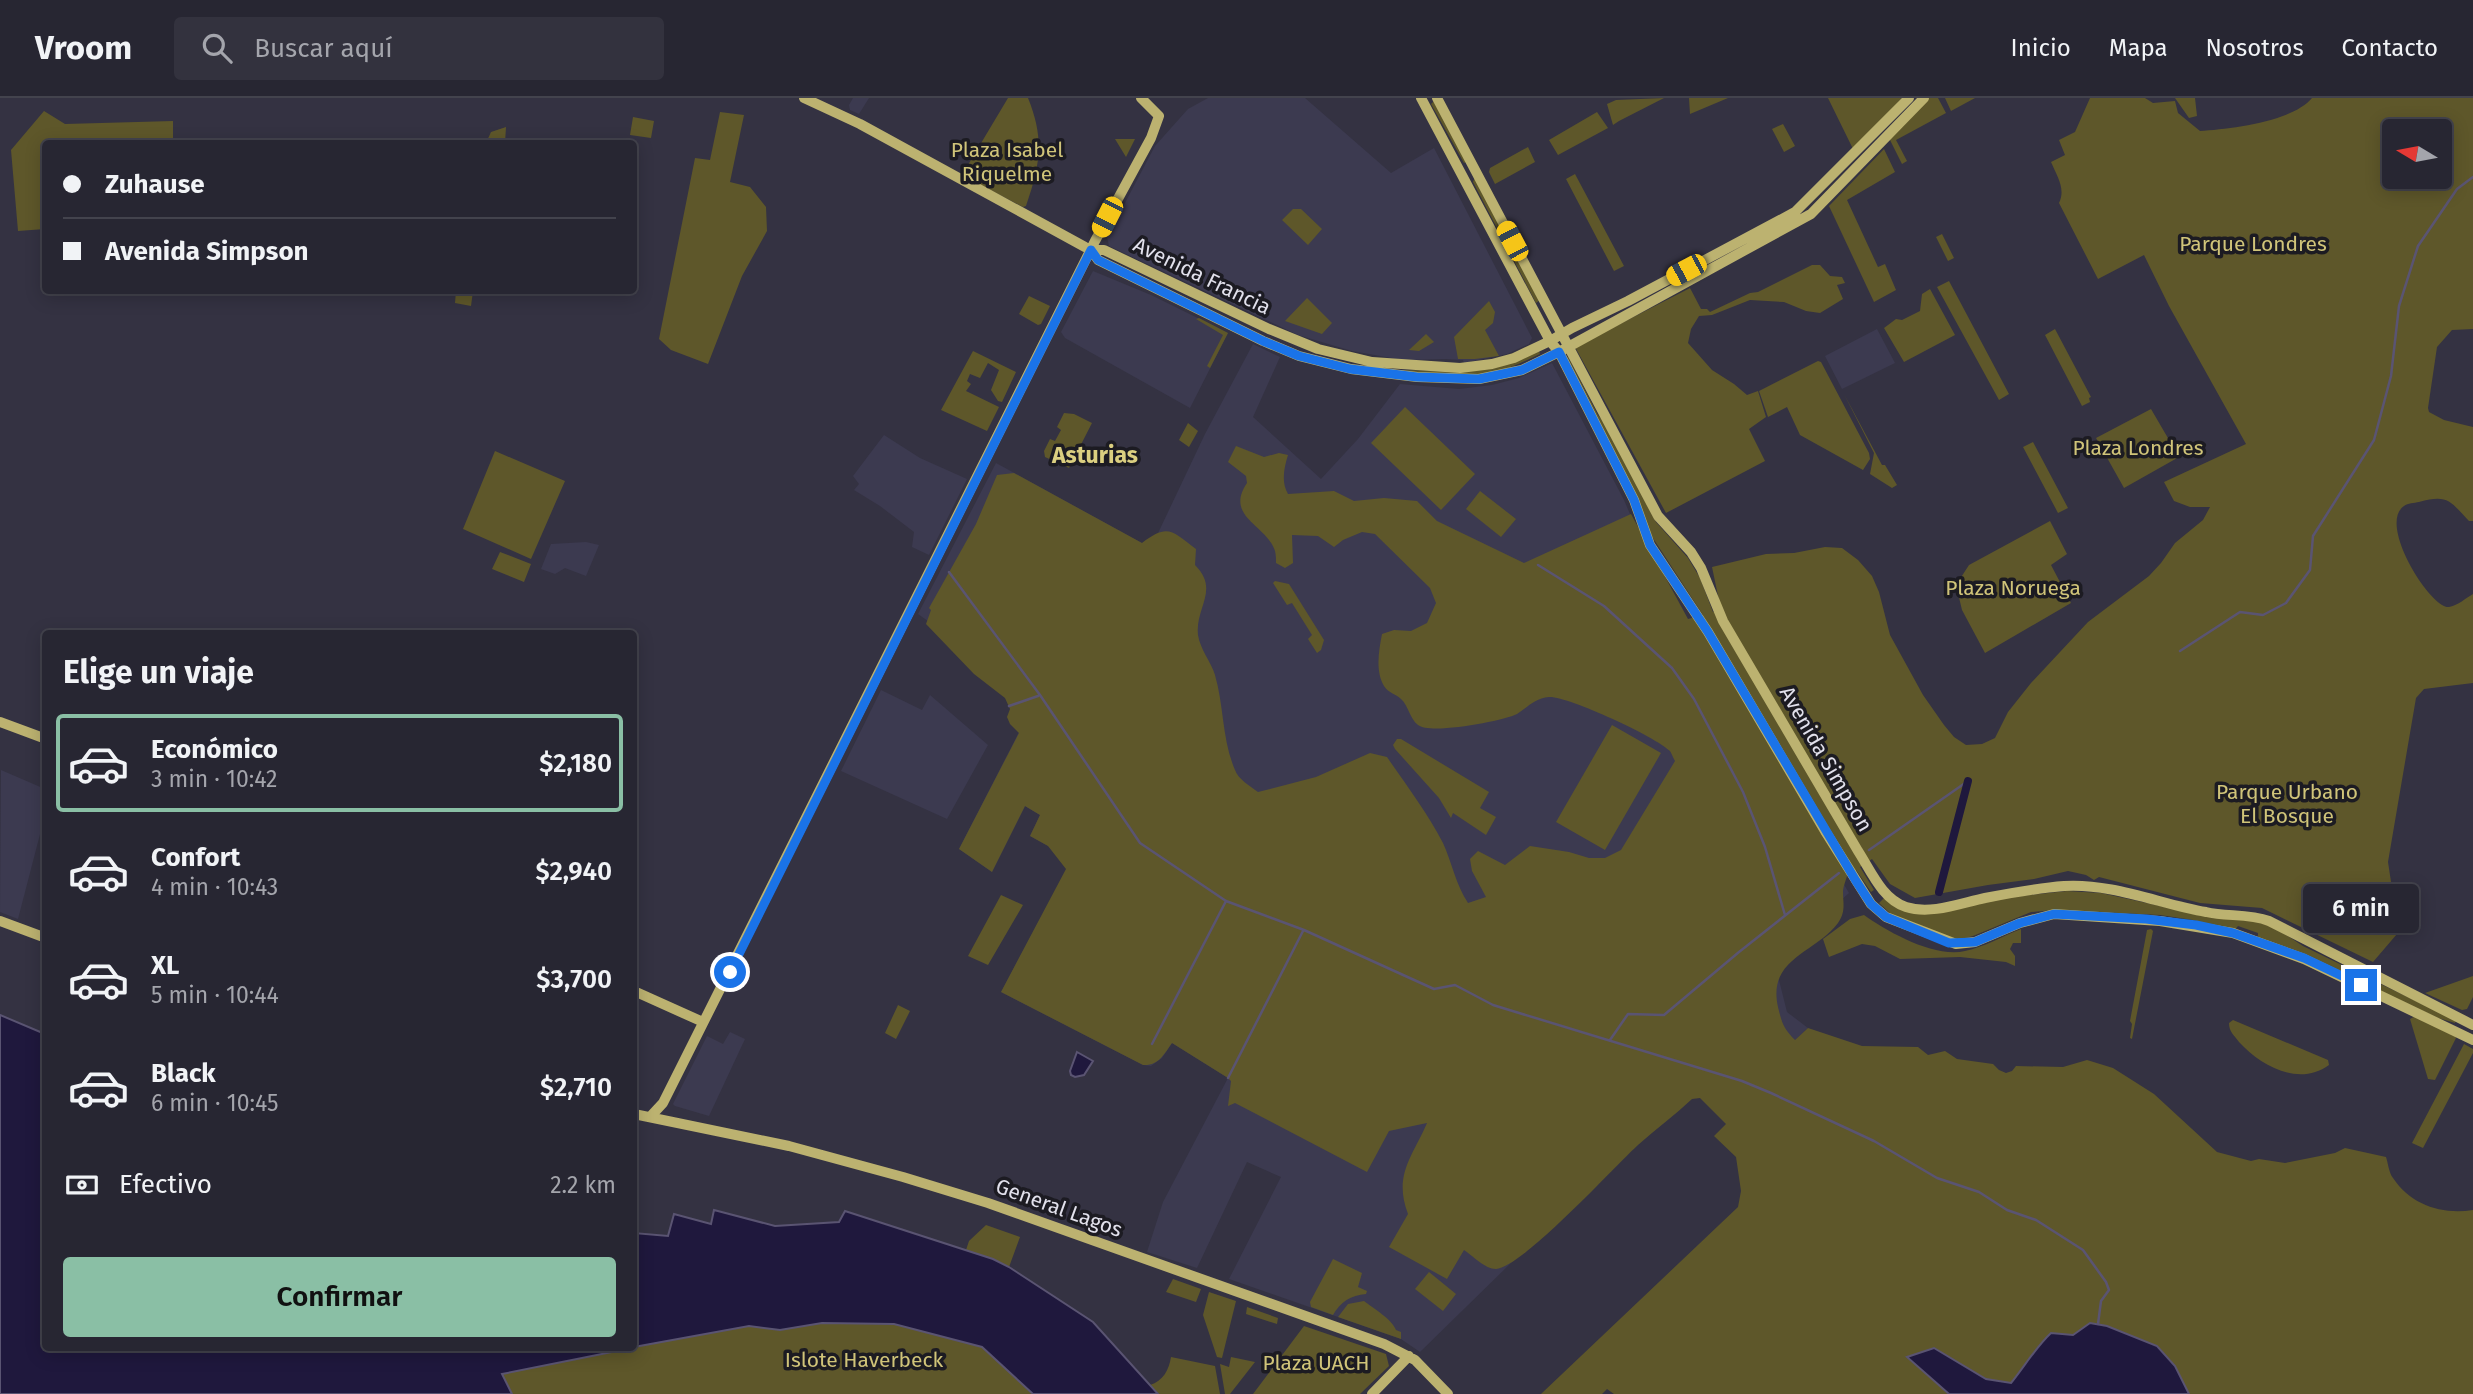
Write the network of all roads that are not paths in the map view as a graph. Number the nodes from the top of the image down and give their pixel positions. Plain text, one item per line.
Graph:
1 (804, 98) edge
2 (1141, 98) edge
3 (1421, 98) edge
4 (1437, 98) edge
5 (1924, 98) edge
6 (1908, 99) edge
7 (1091, 250) junction
8 (1269, 329) junction
9 (1562, 334) junction
10 (1263, 341) junction
11 (1550, 341) junction
12 (1563, 349) junction
13 (1371, 367) junction
14 (1723, 621) junction
15 (1708, 632) junction
16 (0, 722) edge
17 (42, 738) edge
18 (1882, 889) junction
19 (1871, 904) junction
20 (0, 921) edge
21 (42, 937) edge
22 (637, 991) edge
23 (2472, 1021) edge
24 (703, 1022) junction
25 (2468, 1037) edge
26 (663, 1103) junction
27 (637, 1115) edge
28 (650, 1117) junction
29 (682, 1125) junction
30 (1409, 1356) junction
31 (1372, 1394) edge
32 (1449, 1394) edge

1 - 7 main road
2 - 7 main road
3 - 11 main road, Avenida Simpson
4 - 9 main road, Avenida Simpson
5 - 12 main road, Avenida Francia
6 - 9 main road, Avenida Francia
7 - 8 main road, Avenida Francia
7 - 10 main road, Avenida Francia
7 - 24 main road
8 - 10 main road
8 - 13 main road, Avenida Francia
9 - 11 main road, Avenida Francia
9 - 12 main road, Avenida Simpson
10 - 13 main road, Avenida Francia
11 - 12 main road, Avenida Simpson
11 - 13 main road, Avenida Francia
12 - 13 main road, Avenida Francia
12 - 14 main road, Avenida Simpson
12 - 15 main road, Avenida Simpson
14 - 15 main road
14 - 18 main road, Avenida Simpson
15 - 19 main road, Avenida Simpson
16 - 17 main road
18 - 19 main road
18 - 23 main road, Avenida Simpson
19 - 25 main road, Avenida Simpson
20 - 21 main road
22 - 24 main road
23 - 25 main road
24 - 26 main road
26 - 28 main road
26 - 29 main road
27 - 28 main road, General Lagos
28 - 29 main road, General Lagos
29 - 30 main road, General Lagos
30 - 31 main road
30 - 32 main road, General Lagos

